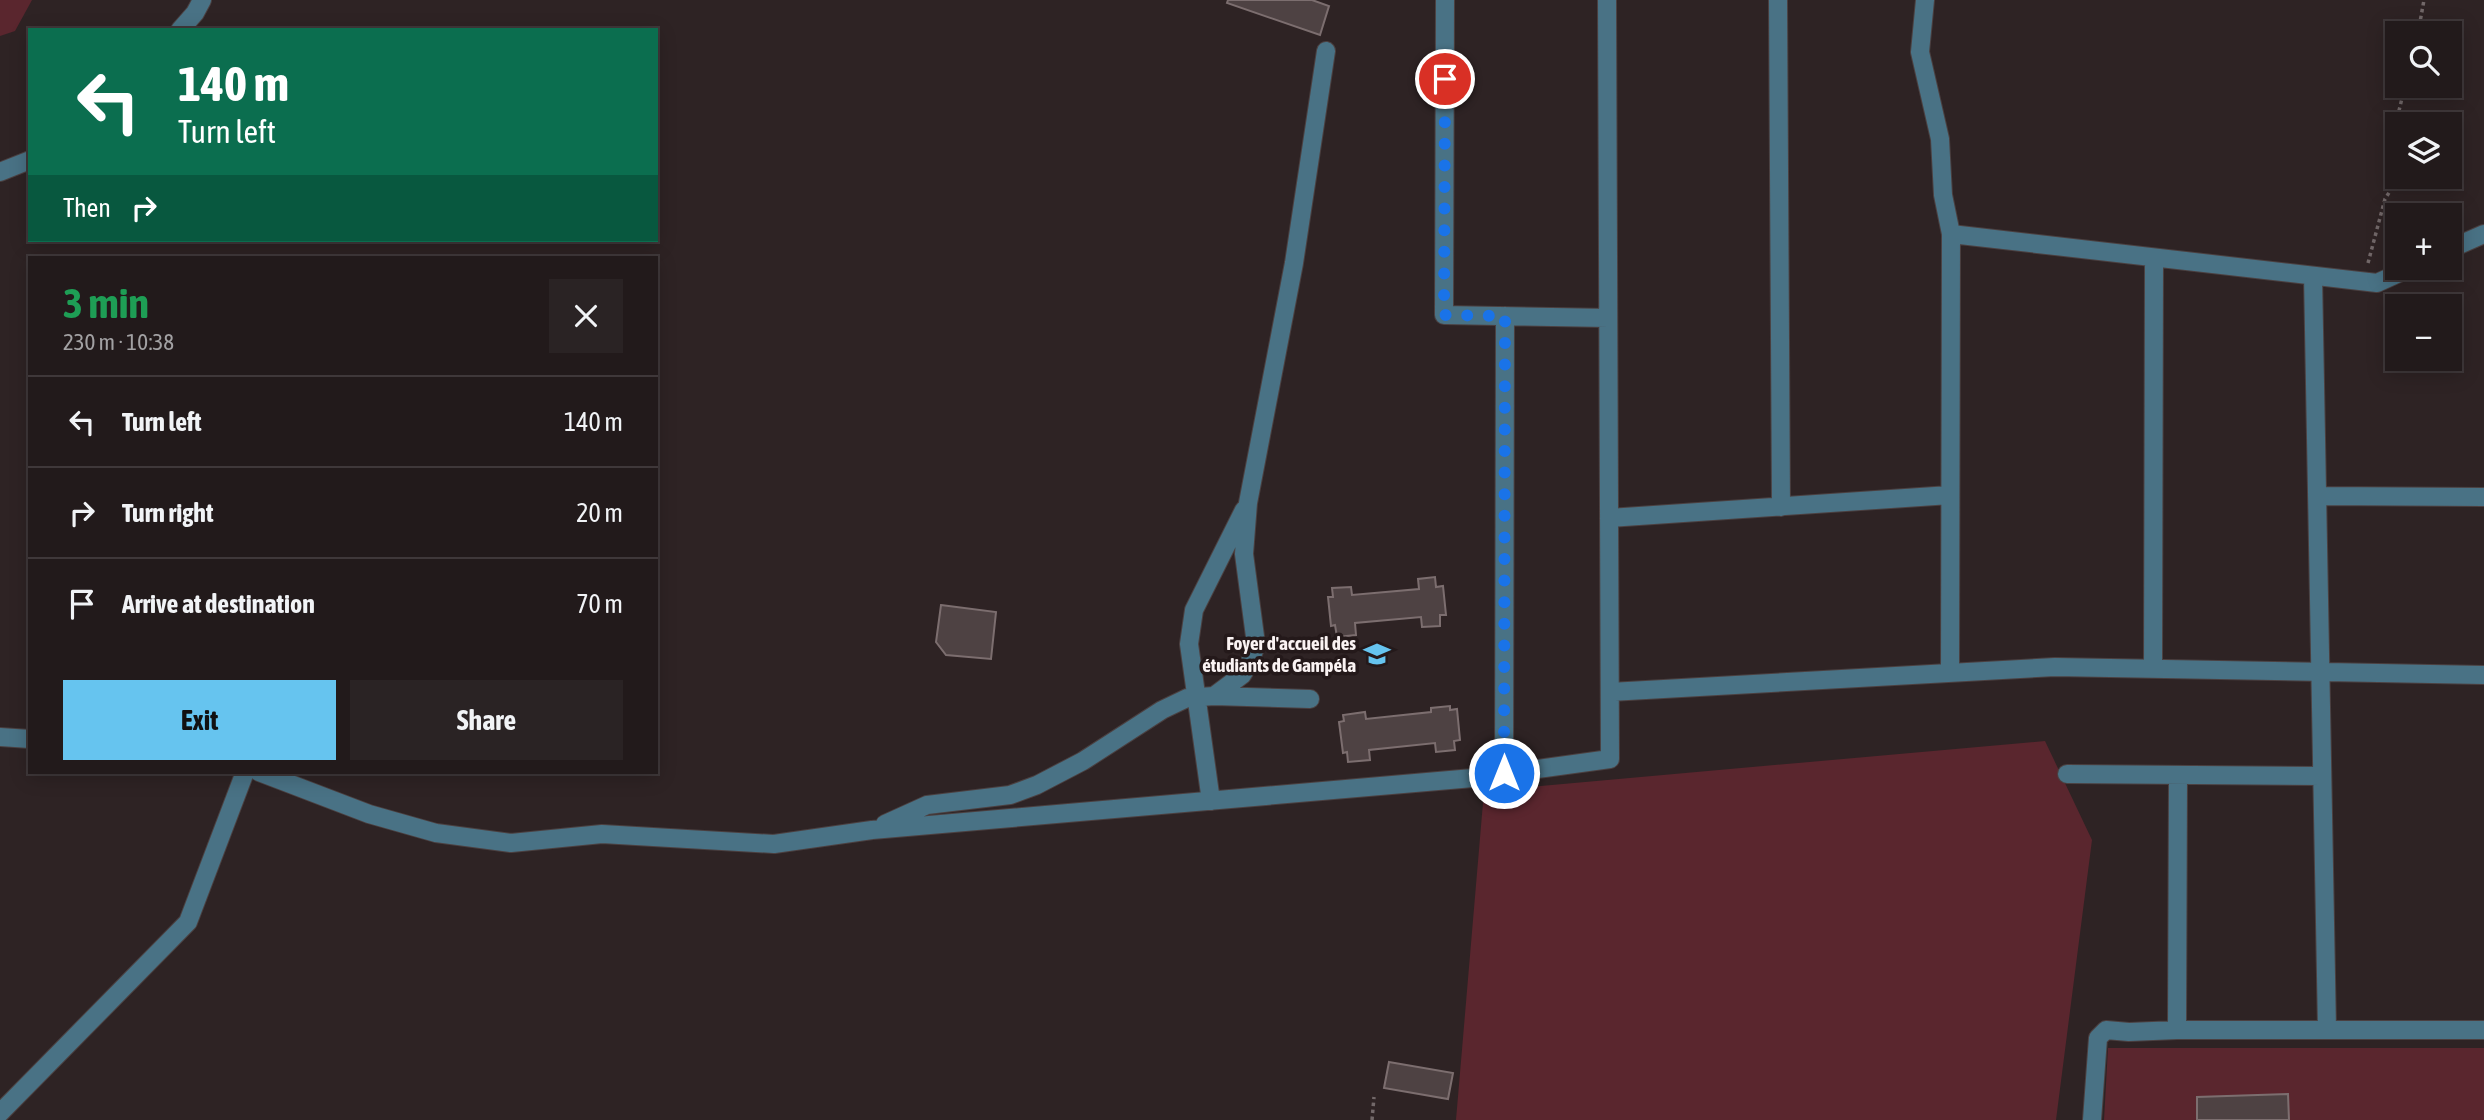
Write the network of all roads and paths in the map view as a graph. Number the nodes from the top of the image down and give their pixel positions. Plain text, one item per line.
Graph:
1 (202, 0) edge
2 (1445, 0) edge
3 (1607, 0) edge
4 (1778, 0) edge
5 (1925, 0) edge
6 (2424, 0) edge
7 (2420, 21) edge
8 (182, 28) edge
9 (1326, 51) dead end
10 (28, 161) edge
11 (0, 173) edge
12 (2392, 189) edge
13 (1951, 234) junction
14 (2484, 234) edge
15 (2462, 244) edge
16 (2154, 258) junction
17 (2366, 273) dead end
18 (2313, 276) junction
19 (2385, 279) edge
20 (1505, 316) junction
21 (1608, 318) junction
22 (1950, 495) junction
23 (2317, 496) junction
24 (2484, 497) edge
25 (1248, 503) junction
26 (1781, 507) junction
27 (1609, 518) junction
28 (2153, 669) junction
29 (2320, 672) junction
30 (1950, 673) junction
31 (2484, 675) edge
32 (1610, 692) junction
33 (1205, 696) junction
34 (1310, 699) dead end
35 (0, 737) edge
36 (28, 739) edge
37 (1504, 773) junction
38 (244, 774) edge
39 (264, 774) edge
40 (2067, 774) dead end
41 (2178, 775) junction
42 (2322, 776) junction
43 (1211, 801) junction
44 (872, 830) junction
45 (2177, 1030) junction
46 (2327, 1030) junction
47 (2484, 1030) edge
48 (1374, 1097) dead end
49 (0, 1113) edge
50 (1372, 1120) edge
51 (2092, 1120) edge

1 - 8 street
2 - 20 street
3 - 21 street
4 - 26 street
5 - 13 street
6 - 7 path
9 - 25 street
10 - 11 street
12 - 17 path
13 - 16 street
13 - 22 street
14 - 15 street
16 - 18 street
16 - 28 street
18 - 19 street
18 - 23 street
20 - 21 street
20 - 37 street
21 - 27 street
22 - 26 street
22 - 30 street
23 - 24 street
23 - 29 street
25 - 33 street
25 - 33 street
26 - 27 street
27 - 32 street
28 - 29 street
28 - 30 street
29 - 31 street
29 - 42 street
30 - 32 street
32 - 37 street
33 - 34 street
33 - 43 street
33 - 44 street
35 - 36 street
37 - 43 street
38 - 49 street
39 - 44 street
40 - 41 street
41 - 42 street
41 - 45 street
42 - 46 street
43 - 44 street
45 - 46 street
45 - 51 street
46 - 47 street
48 - 50 path

